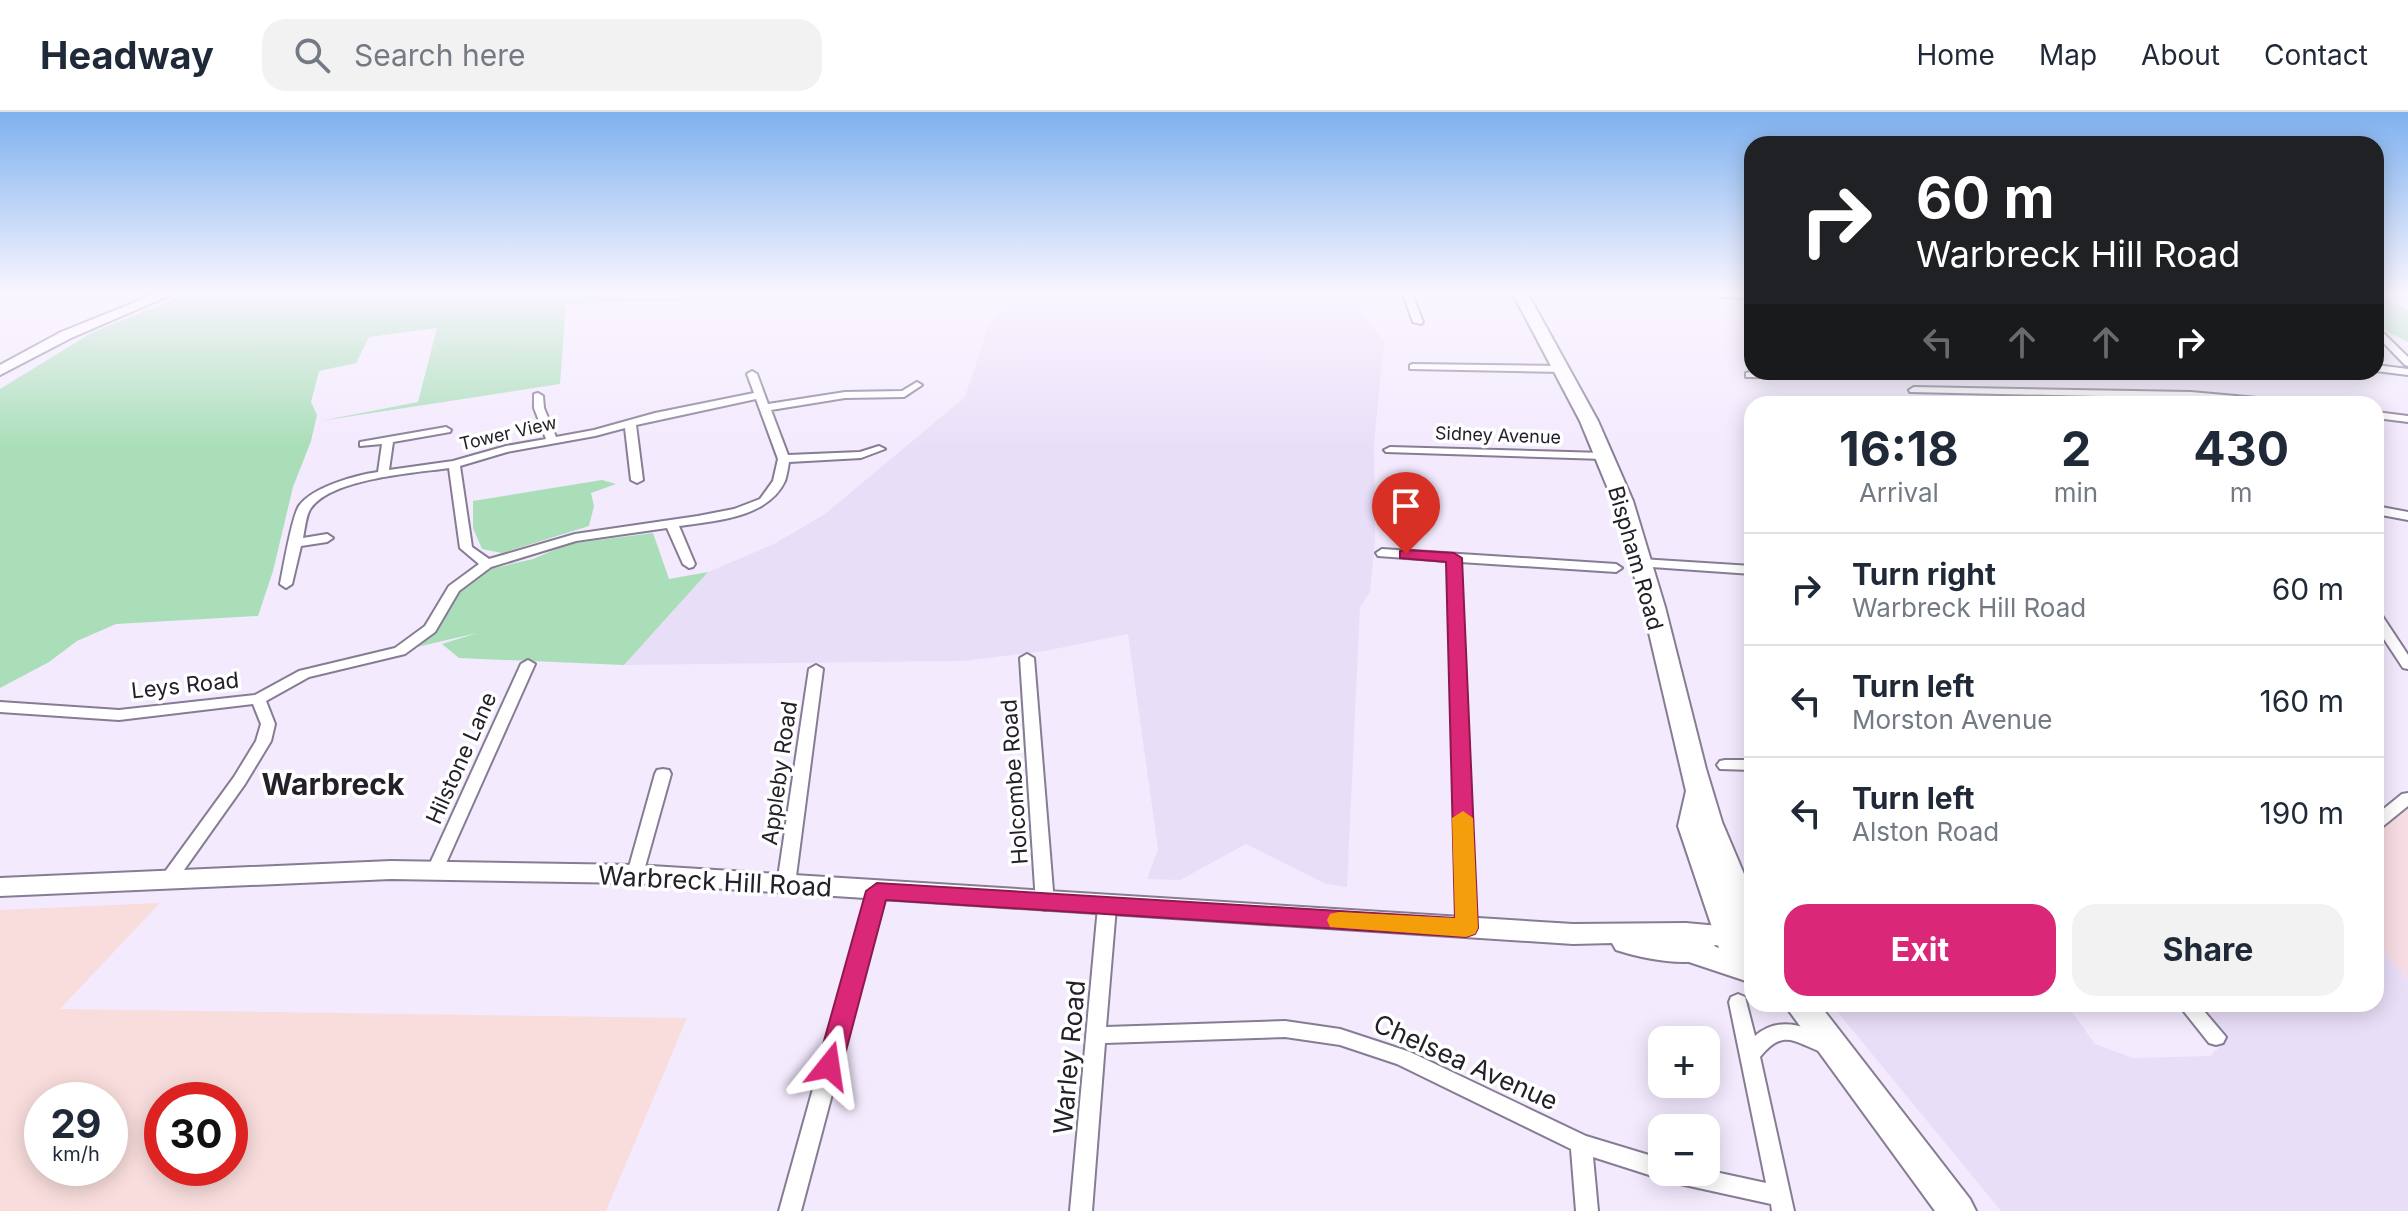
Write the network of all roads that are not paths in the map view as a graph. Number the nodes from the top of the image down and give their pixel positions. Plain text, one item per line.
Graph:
1 (46, 345) edge
2 (1548, 345) edge
3 (2391, 345) edge
4 (2408, 363) edge
5 (1413, 367) dead end
6 (1, 369) edge
7 (1561, 369) junction
8 (2384, 369) edge
9 (2408, 372) edge
10 (752, 374) dead end
11 (1903, 380) edge
12 (917, 385) dead end
13 (1914, 390) junction
14 (538, 396) dead end
15 (1919, 396) edge
16 (2202, 396) edge
17 (764, 401) junction
18 (2384, 416) edge
19 (2408, 419) edge
20 (630, 423) junction
21 (446, 430) dead end
22 (388, 440) junction
23 (552, 441) junction
24 (364, 444) dead end
25 (879, 449) dead end
26 (1390, 450) dead end
27 (1604, 456) junction
28 (784, 459) junction
29 (454, 464) junction
30 (383, 473) junction
31 (637, 480) dead end
32 (2384, 512) edge
33 (2408, 516) edge
34 (672, 525) junction
35 (327, 538) dead end
36 (295, 543) junction
37 (1382, 553) dead end
38 (1454, 558) junction
39 (1641, 563) junction
40 (487, 564) junction
41 (689, 564) dead end
42 (1616, 568) dead end
43 (1744, 569) edge
44 (286, 584) dead end
45 (2384, 629) edge
46 (1027, 658) dead end
47 (528, 664) dead end
48 (2408, 665) edge
49 (816, 669) dead end
50 (258, 699) junction
51 (0, 707) edge
52 (1725, 765) dead end
53 (1744, 765) edge
54 (663, 774) dead end
55 (2408, 798) edge
56 (2384, 817) edge
57 (435, 870) junction
58 (635, 874) junction
59 (168, 880) junction
60 (786, 884) junction
61 (0, 887) edge
62 (877, 891) junction
63 (1045, 903) junction
64 (1107, 907) junction
65 (1466, 928) junction
66 (1573, 934) junction
67 (1744, 943) edge
68 (1744, 947) edge
69 (1744, 947) edge
70 (1694, 951) joint
71 (1738, 1002) dead end
72 (2194, 1012) edge
73 (1809, 1021) edge
74 (1099, 1035) junction
75 (2216, 1037) dead end
76 (1750, 1055) junction
77 (1581, 1144) junction
78 (1648, 1165) edge
79 (1720, 1186) edge
80 (1782, 1203) edge
81 (790, 1211) edge
82 (1081, 1211) edge
83 (1587, 1211) edge
84 (1957, 1211) edge

1 - 6 main road
2 - 7 main road, Bispham Road
3 - 4 street
5 - 7 street
7 - 27 main road, Bispham Road
8 - 9 street
10 - 17 street
11 - 13 street
12 - 17 street, Tower View
13 - 15 street
13 - 16 street
14 - 23 street
17 - 20 street, Tower View
17 - 28 street
18 - 19 street
20 - 23 street, Tower View
20 - 31 street
21 - 22 street
22 - 24 street
22 - 30 street
23 - 29 street, Tower View
25 - 28 street
26 - 27 street, Sidney Avenue
27 - 39 main road, Bispham Road
28 - 34 street
29 - 30 street, Tower View
29 - 40 street
30 - 36 street, Tower View
32 - 33 street
34 - 40 street
34 - 41 street
35 - 36 street
36 - 44 street, Tower View
37 - 38 street
38 - 42 street
38 - 65 street
39 - 43 street
39 - 67 main road, Bispham Road
40 - 50 street
45 - 48 street
46 - 63 street, Holcombe Road
47 - 57 street, Hilstone Lane
49 - 60 street, Appleby Road
50 - 51 street, Leys Road
50 - 59 street, Leys Road
52 - 53 street
54 - 58 street
55 - 56 street
57 - 58 main road, Warbreck Hill Road
57 - 59 main road, Warbreck Hill Road
58 - 60 main road, Warbreck Hill Road
59 - 61 main road, Warbreck Hill Road
60 - 62 main road, Warbreck Hill Road
62 - 63 main road, Warbreck Hill Road
62 - 81 street
63 - 64 main road, Warbreck Hill Road
64 - 65 main road, Warbreck Hill Road
64 - 74 street, Warley Road
65 - 66 main road, Warbreck Hill Road
66 - 68 main road, Warbreck Hill Road
66 - 70 main road, Warbreck Hill Road
69 - 70 main road
71 - 76 street
72 - 75 street
73 - 76 street
73 - 84 main road
74 - 77 street, Chelsea Avenue
74 - 82 street, Warley Road
76 - 80 street
77 - 78 street, Chelsea Avenue
77 - 83 street
79 - 80 street

